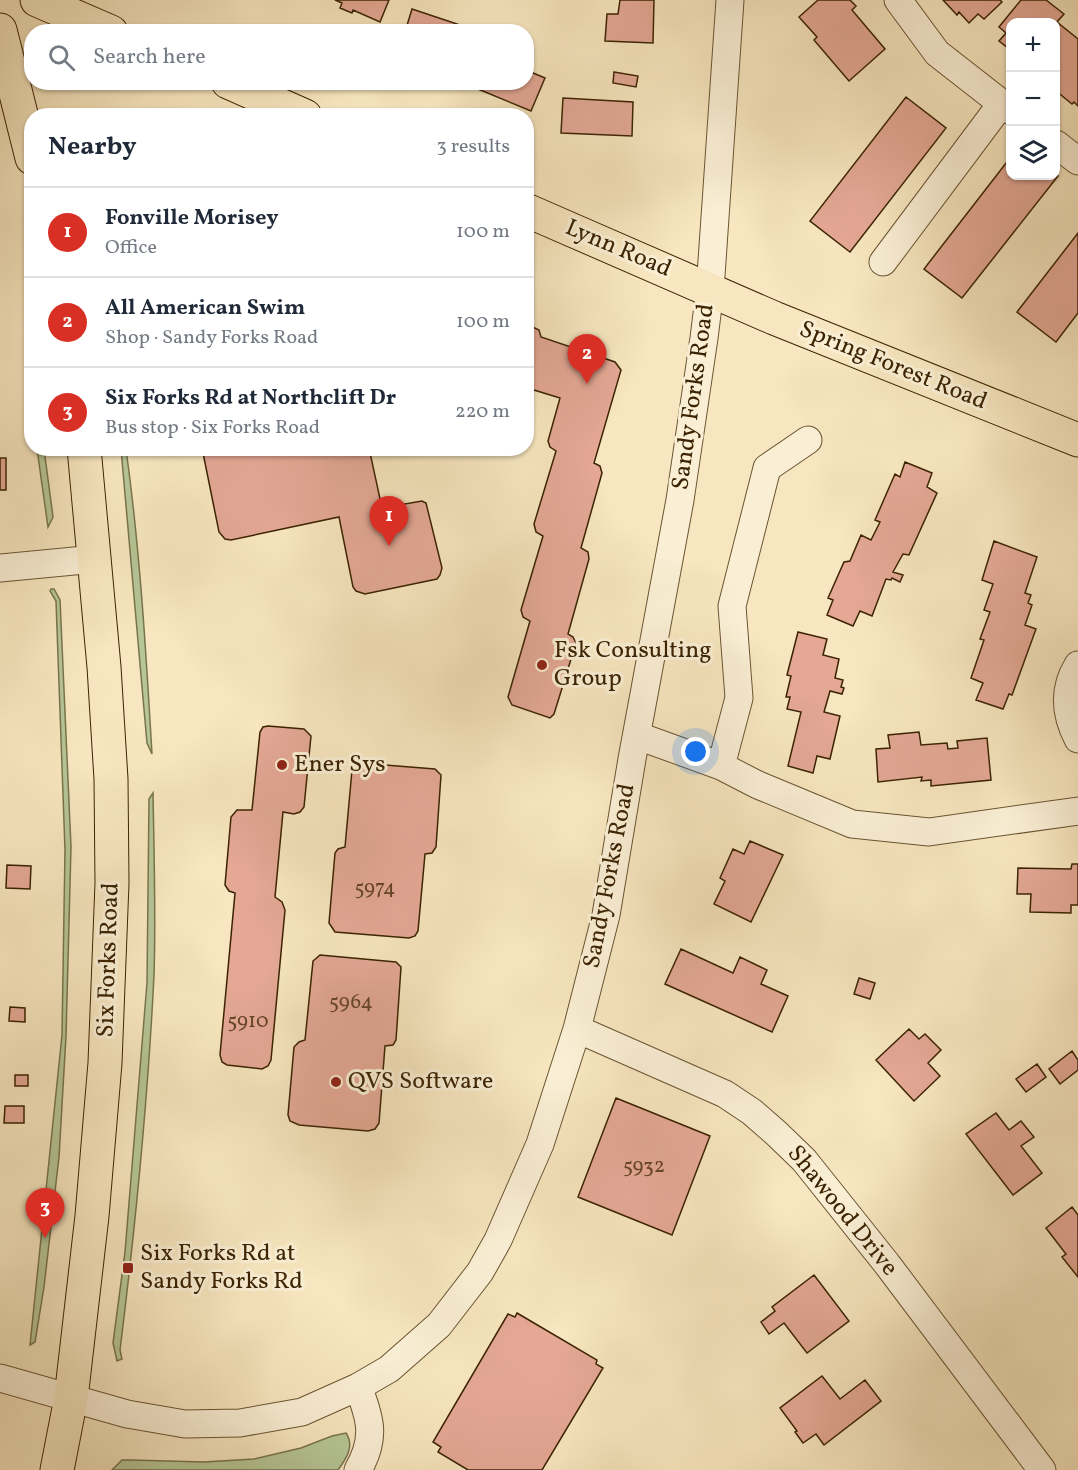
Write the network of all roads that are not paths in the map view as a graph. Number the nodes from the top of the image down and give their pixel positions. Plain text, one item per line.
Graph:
1 (37, 0) edge
2 (730, 0) edge
3 (898, 0) edge
4 (92, 24) edge
5 (0, 30) edge
6 (246, 90) edge
7 (1006, 106) edge
8 (287, 108) edge
9 (24, 126) edge
10 (1060, 147) edge
11 (1078, 161) edge
12 (534, 213) edge
13 (883, 262) dead end
14 (710, 290) junction
15 (808, 440) dead end
16 (1078, 440) edge
17 (85, 456) edge
18 (95, 559) junction
19 (0, 568) edge
20 (1078, 664) edge
21 (1073, 711) edge
22 (638, 736) junction
23 (1078, 738) edge
24 (721, 766) junction
25 (1078, 811) edge
26 (577, 1029) junction
27 (0, 1378) edge
28 (358, 1388) junction
29 (71, 1398) junction
30 (57, 1470) edge
31 (358, 1470) edge
32 (1042, 1470) edge

1 - 4 main road
2 - 14 street, Sandy Forks Road
3 - 7 street
5 - 9 main road
6 - 8 main road
7 - 13 street
10 - 11 street
12 - 14 main road, Lynn Road
14 - 16 main road, Spring Forest Road
14 - 22 street, Sandy Forks Road
15 - 24 street
17 - 18 main road, Six Forks Road
18 - 19 street
18 - 29 main road, Six Forks Road
20 - 21 street
21 - 23 street
22 - 24 street
22 - 26 street, Sandy Forks Road
24 - 25 street
26 - 28 street, Sandy Forks Road
26 - 32 street, Shawood Drive
27 - 29 street, Sandy Forks Road
28 - 29 street, Sandy Forks Road
28 - 31 street
29 - 30 main road, Six Forks Road

